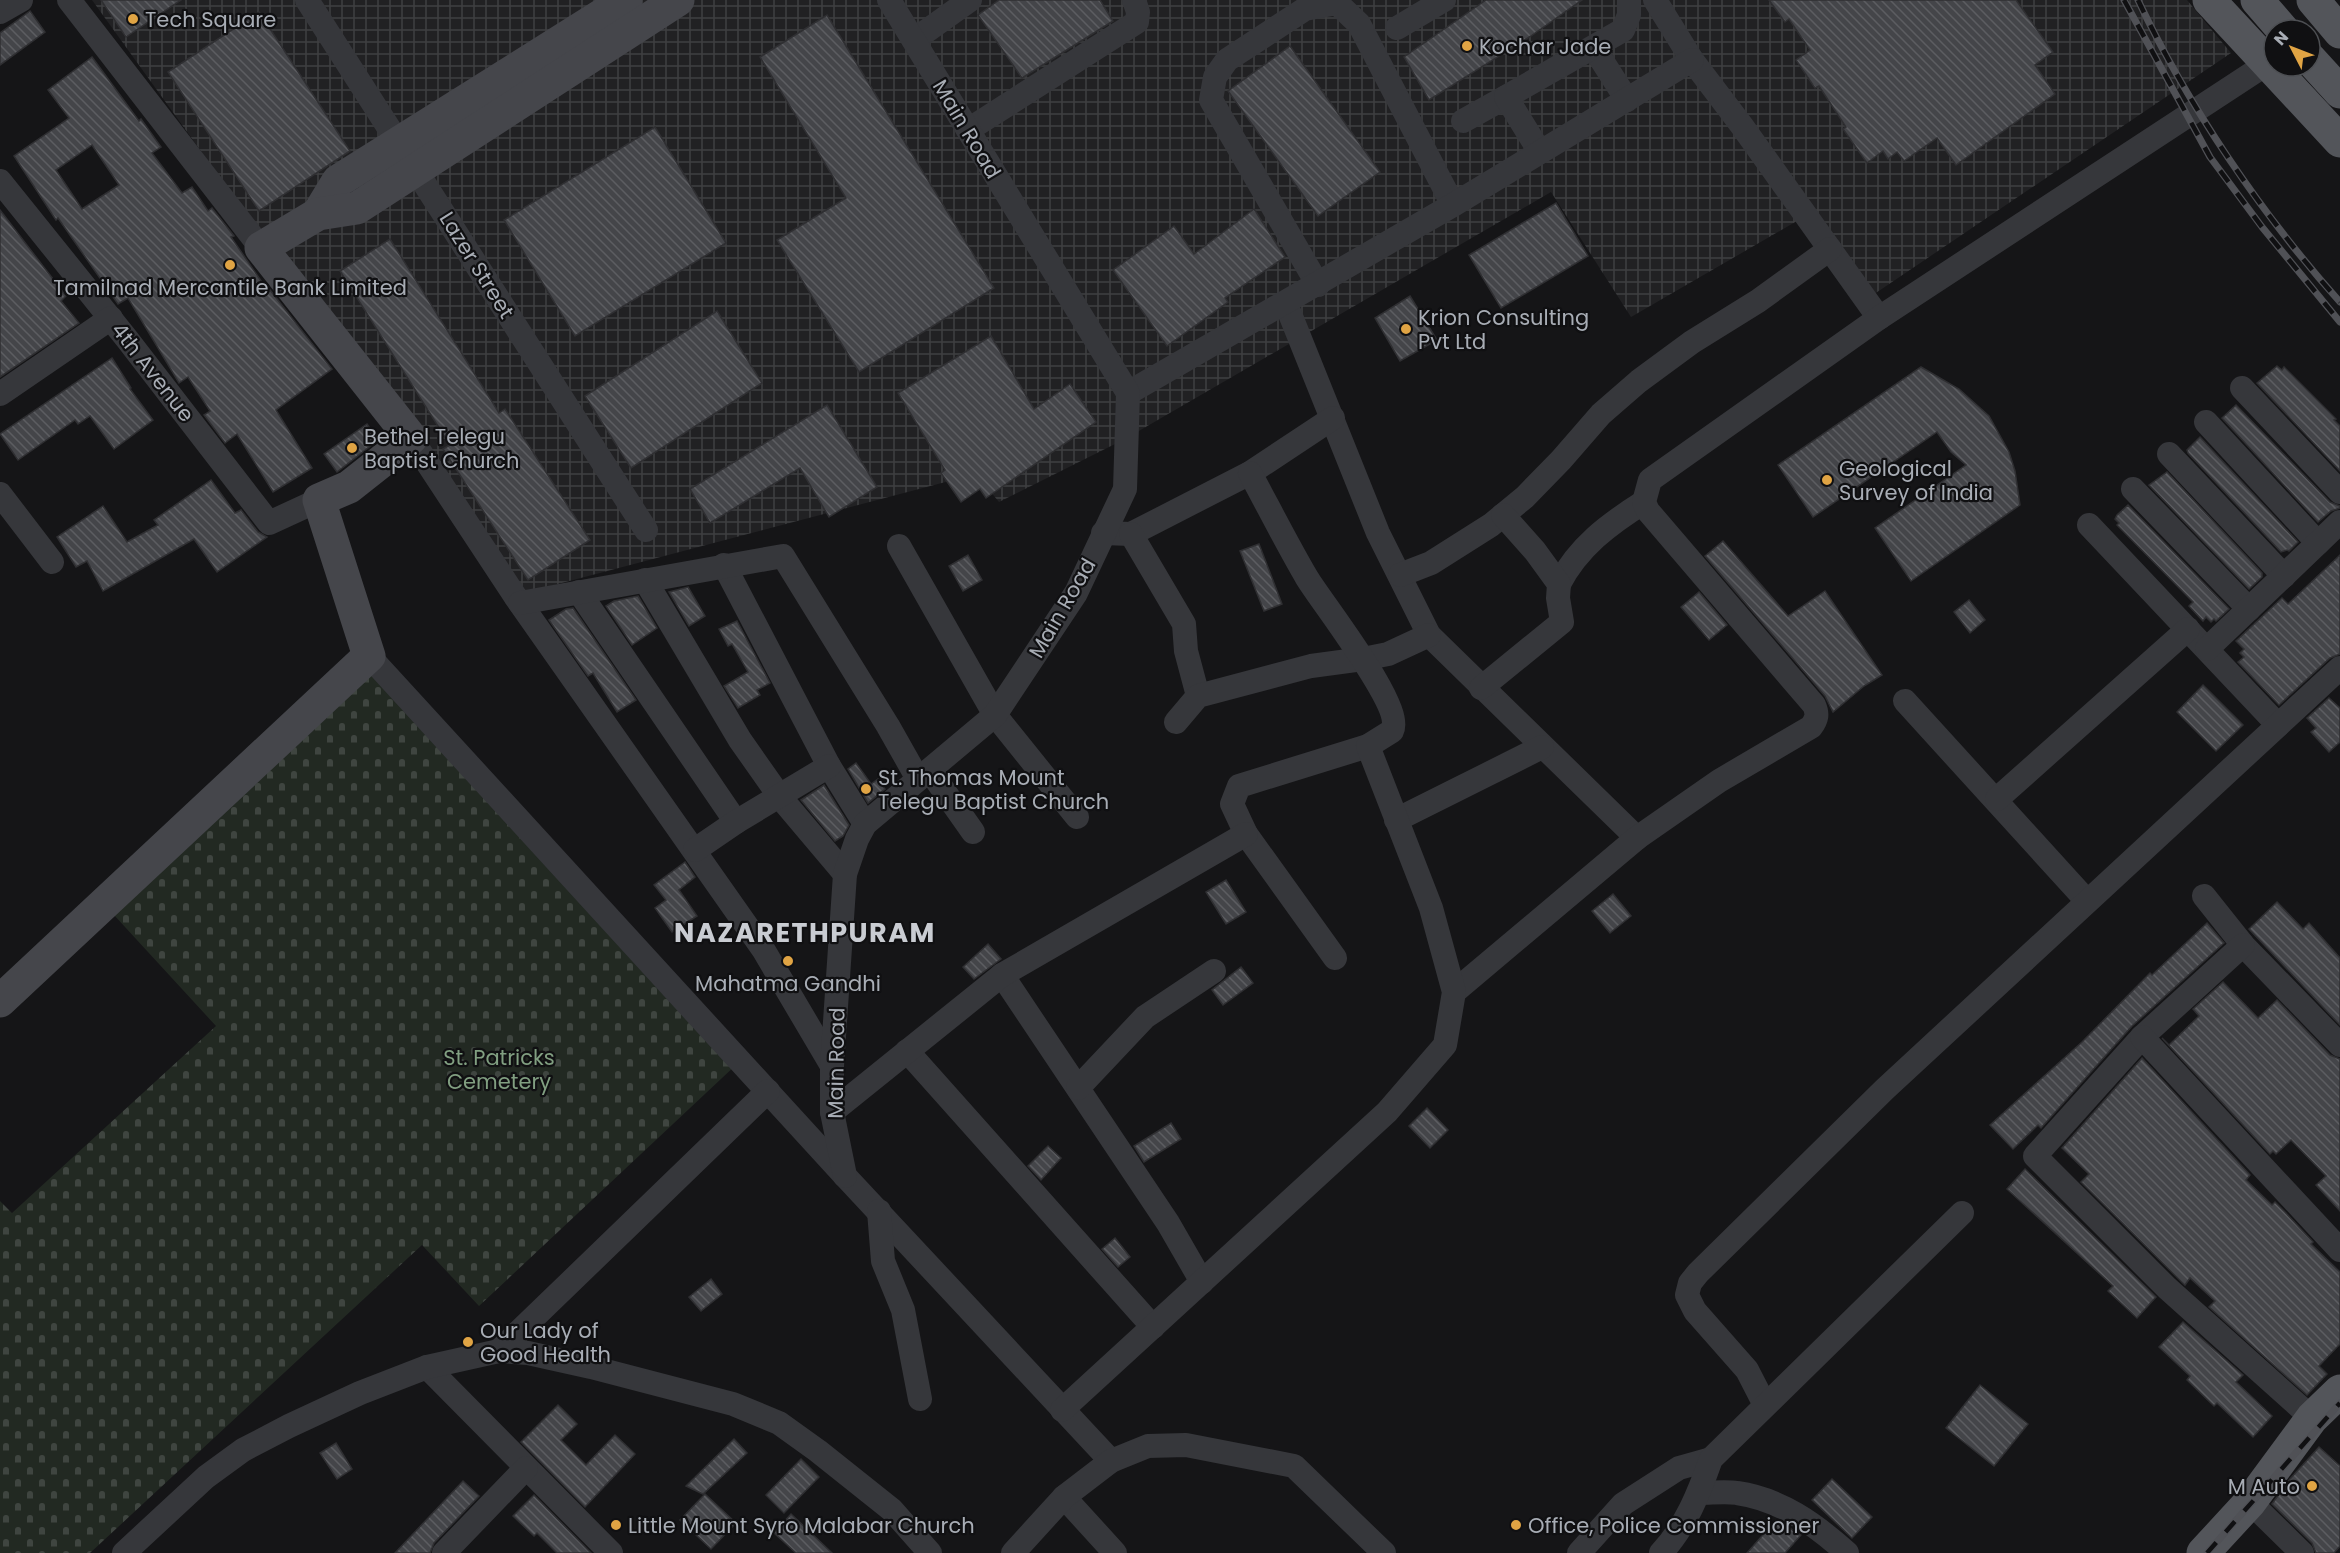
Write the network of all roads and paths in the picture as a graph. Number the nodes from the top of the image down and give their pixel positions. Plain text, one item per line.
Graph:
1 (21, 0) edge
2 (69, 0) edge
3 (307, 0) edge
4 (627, 0) edge
5 (678, 0) edge
6 (889, 0) edge
7 (970, 0) edge
8 (1134, 0) edge
9 (1444, 0) edge
10 (1629, 0) edge
11 (1655, 0) edge
12 (2209, 0) edge
13 (2257, 0) edge
14 (2313, 0) edge
15 (0, 12) edge
16 (2273, 18) edge
17 (1398, 28) dead end
18 (2340, 32) edge
19 (914, 40) junction
20 (1594, 48) junction
21 (2262, 57) edge
22 (1692, 60) junction
23 (2262, 67) edge
24 (2322, 72) edge
25 (2282, 78) edge
26 (2340, 92) edge
27 (1506, 97) junction
28 (1627, 100) junction
29 (1463, 121) dead end
30 (968, 130) junction
31 (2340, 141) edge
32 (399, 142) junction
33 (1540, 152) junction
34 (416, 169) junction
35 (3, 190) edge
36 (1454, 205) junction
37 (318, 214) junction
38 (261, 248) junction
39 (1830, 249) junction
40 (1318, 285) junction
41 (1286, 304) junction
42 (111, 318) junction
43 (1879, 318) junction
44 (2242, 388) dead end
45 (1128, 393) junction
46 (0, 394) edge
47 (1333, 418) junction
48 (2206, 422) dead end
49 (411, 438) junction
50 (2169, 454) dead end
51 (1250, 473) junction
52 (2133, 489) dead end
53 (2340, 492) edge
54 (0, 494) edge
55 (319, 500) junction
56 (1644, 502) junction
57 (1503, 515) junction
58 (2340, 522) edge
59 (2089, 525) dead end
60 (646, 530) dead end
61 (1103, 533) junction
62 (1131, 534) junction
63 (2318, 543) junction
64 (899, 546) dead end
65 (52, 562) dead end
66 (724, 565) junction
67 (1400, 575) junction
68 (2284, 576) junction
69 (645, 580) junction
70 (1559, 584) junction
71 (579, 592) junction
72 (520, 603) junction
73 (2249, 609) junction
74 (2188, 630) junction
75 (1429, 635) junction
76 (2207, 649) junction
77 (369, 656) junction
78 (1363, 659) junction
79 (2340, 668) edge
80 (1482, 688) junction
81 (1198, 696) junction
82 (1905, 701) dead end
83 (995, 715) junction
84 (1176, 722) dead end
85 (2278, 725) junction
86 (1368, 746) junction
87 (1542, 747) junction
88 (829, 766) junction
89 (924, 775) junction
90 (780, 796) junction
91 (1997, 799) junction
92 (1077, 817) dead end
93 (1396, 820) junction
94 (736, 822) junction
95 (866, 824) junction
96 (973, 832) dead end
97 (1246, 834) junction
98 (1637, 838) junction
99 (695, 850) junction
100 (845, 874) junction
101 (2204, 896) dead end
102 (2088, 901) junction
103 (2243, 945) junction
104 (1335, 958) dead end
105 (1214, 971) dead end
106 (1002, 975) junction
107 (1454, 992) junction
108 (0, 1001) edge
109 (2142, 1037) junction
110 (2340, 1045) edge
111 (907, 1051) junction
112 (832, 1066) junction
113 (1078, 1088) junction
114 (768, 1091) junction
115 (832, 1112) junction
116 (845, 1176) junction
117 (879, 1211) junction
118 (1962, 1213) dead end
119 (2340, 1251) edge
120 (1202, 1282) junction
121 (1153, 1327) junction
122 (499, 1351) junction
123 (427, 1367) junction
124 (2340, 1391) edge
125 (920, 1399) dead end
126 (1765, 1405) junction
127 (1062, 1410) junction
128 (2312, 1418) junction
129 (1711, 1459) junction
130 (1111, 1461) junction
131 (526, 1468) junction
132 (1699, 1493) junction
133 (1064, 1497) junction
134 (2250, 1502) junction
135 (1822, 1545) edge
136 (124, 1553) edge
137 (444, 1553) edge
138 (611, 1553) edge
139 (930, 1553) edge
140 (1013, 1553) edge
141 (1115, 1553) edge
142 (1384, 1553) edge
143 (1579, 1553) edge
144 (1661, 1553) edge
145 (1847, 1553) edge
146 (2203, 1553) edge
147 (2302, 1553) edge

1 - 15 street
2 - 38 street
3 - 32 street, Lazer Street
4 - 32 main road
5 - 34 main road
6 - 19 street, Main Road
7 - 19 street
8 - 30 street
9 - 17 street
10 - 20 street
11 - 22 street
12 - 21 main road
13 - 16 main road
14 - 18 main road
19 - 30 street, Main Road
20 - 27 street
20 - 28 street
22 - 28 street
22 - 39 street
23 - 43 street
24 - 26 main road
25 - 31 main road
27 - 29 street
27 - 33 street
28 - 33 street
30 - 45 street, Main Road
32 - 34 street, Lazer Street
32 - 37 main road
33 - 36 street
34 - 37 main road
34 - 60 street, Lazer Street
35 - 42 street, 4th Avenue
36 - 40 street
36 - 40 street
37 - 38 main road
38 - 49 main road
39 - 43 street
39 - 57 street
40 - 41 street
41 - 45 street
41 - 47 street
42 - 46 street
42 - 55 street, 4th Avenue
43 - 56 street
44 - 53 street
45 - 61 street, Main Road
47 - 51 street
47 - 67 street
48 - 63 street
49 - 55 main road
49 - 72 street
50 - 68 street
51 - 62 street
51 - 78 street
52 - 73 street
54 - 65 street
55 - 77 main road
56 - 70 street
56 - 98 street
57 - 67 street
57 - 70 street
58 - 63 street
59 - 74 street
61 - 62 street
61 - 83 street, Main Road
62 - 81 street
63 - 68 street
64 - 83 street
66 - 69 street
66 - 88 street
66 - 89 street
67 - 75 street
68 - 73 street
69 - 71 street
69 - 90 street
70 - 80 street
71 - 72 street
71 - 94 street
72 - 99 street
73 - 76 street
74 - 76 street
74 - 91 street
75 - 78 street
75 - 80 street
76 - 85 street
77 - 108 main road
77 - 114 street
78 - 81 street
78 - 86 street
79 - 85 street
80 - 87 street
81 - 84 street
82 - 91 street
83 - 89 street, Main Road
83 - 92 street
85 - 102 street
86 - 93 street
86 - 97 street
87 - 93 street
87 - 98 street
88 - 90 street
88 - 95 street
89 - 95 street, Main Road
89 - 96 street
90 - 94 street
90 - 100 street
91 - 102 street
93 - 107 street
94 - 99 street
95 - 100 street, Main Road
97 - 104 street
97 - 106 street
98 - 107 street
99 - 112 street
100 - 112 street, Main Road
101 - 103 street
102 - 126 street
103 - 109 street
103 - 110 street
105 - 113 street
106 - 111 street
106 - 113 street
107 - 120 street
109 - 119 street
109 - 128 street
111 - 115 street
111 - 121 street
112 - 115 street, Main Road
113 - 120 street
114 - 116 street
114 - 122 street
115 - 116 street, Main Road
116 - 117 street
117 - 125 street
117 - 127 street
118 - 126 street
120 - 121 street
121 - 127 street
122 - 123 street
122 - 139 street
123 - 131 street
123 - 136 street
124 - 128 main road
126 - 129 street
127 - 130 street
128 - 134 main road
129 - 132 street
129 - 143 street
130 - 133 street
130 - 142 street
131 - 137 street
131 - 138 street
132 - 135 street
132 - 144 street
133 - 140 street
133 - 141 street
134 - 146 main road
134 - 147 street
135 - 145 street

